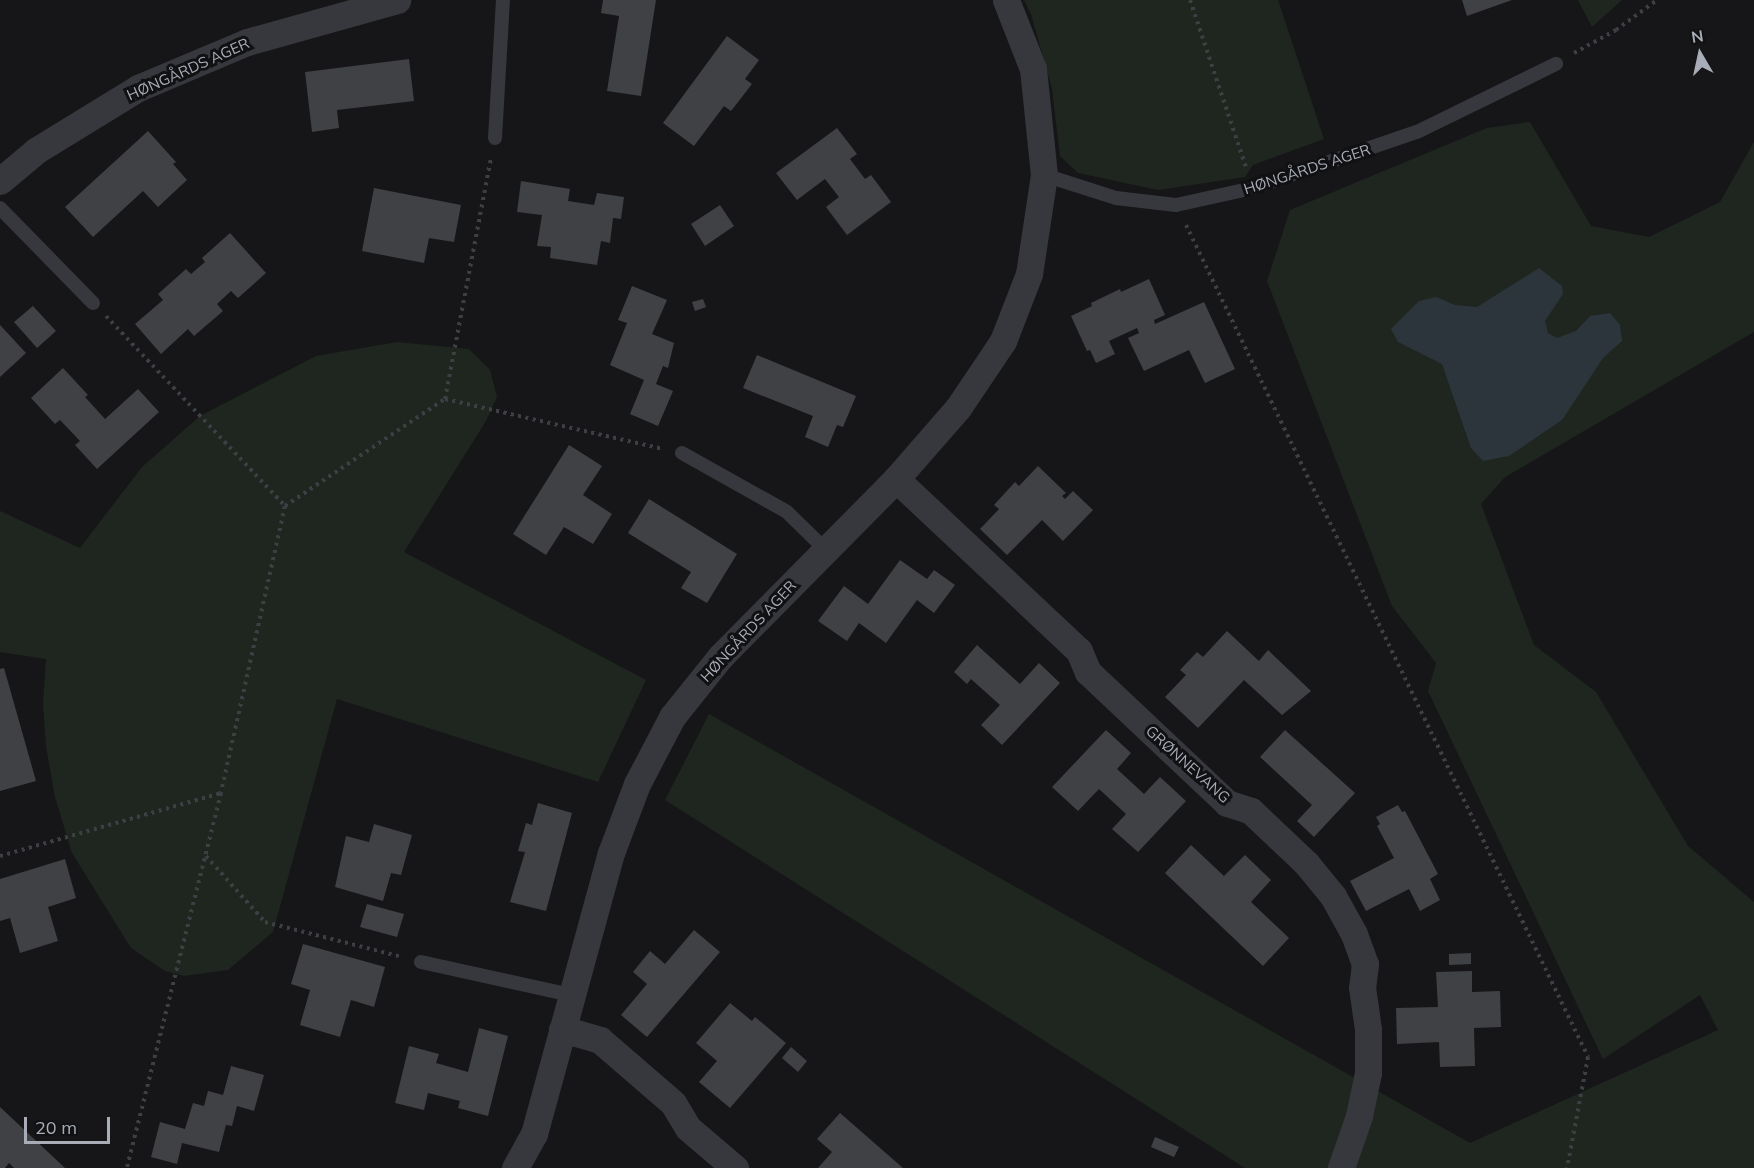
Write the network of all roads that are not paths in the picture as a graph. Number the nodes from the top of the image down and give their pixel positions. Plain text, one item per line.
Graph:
1 (397, 0) edge
2 (503, 0) edge
3 (1006, 0) edge
4 (1556, 64) road end
5 (495, 138) road end
6 (1044, 175) junction
7 (0, 181) edge
8 (0, 208) edge
9 (93, 303) road end
10 (682, 453) road end
11 (896, 479) junction
12 (826, 550) junction
13 (420, 962) road end
14 (571, 995) junction
15 (562, 1029) junction
16 (515, 1168) edge
17 (735, 1168) edge
18 (1341, 1168) edge

1 - 7 street, HØNGÅRDS AGER
2 - 5 lane
3 - 6 street, HØNGÅRDS AGER
4 - 6 lane, HØNGÅRDS AGER
6 - 11 street, HØNGÅRDS AGER
8 - 9 lane
10 - 12 lane
11 - 12 street, HØNGÅRDS AGER
11 - 18 street, GRØNNEVANG
12 - 14 street, HØNGÅRDS AGER
13 - 14 lane
14 - 15 street, HØNGÅRDS AGER
15 - 16 street, HØNGÅRDS AGER
15 - 17 street

